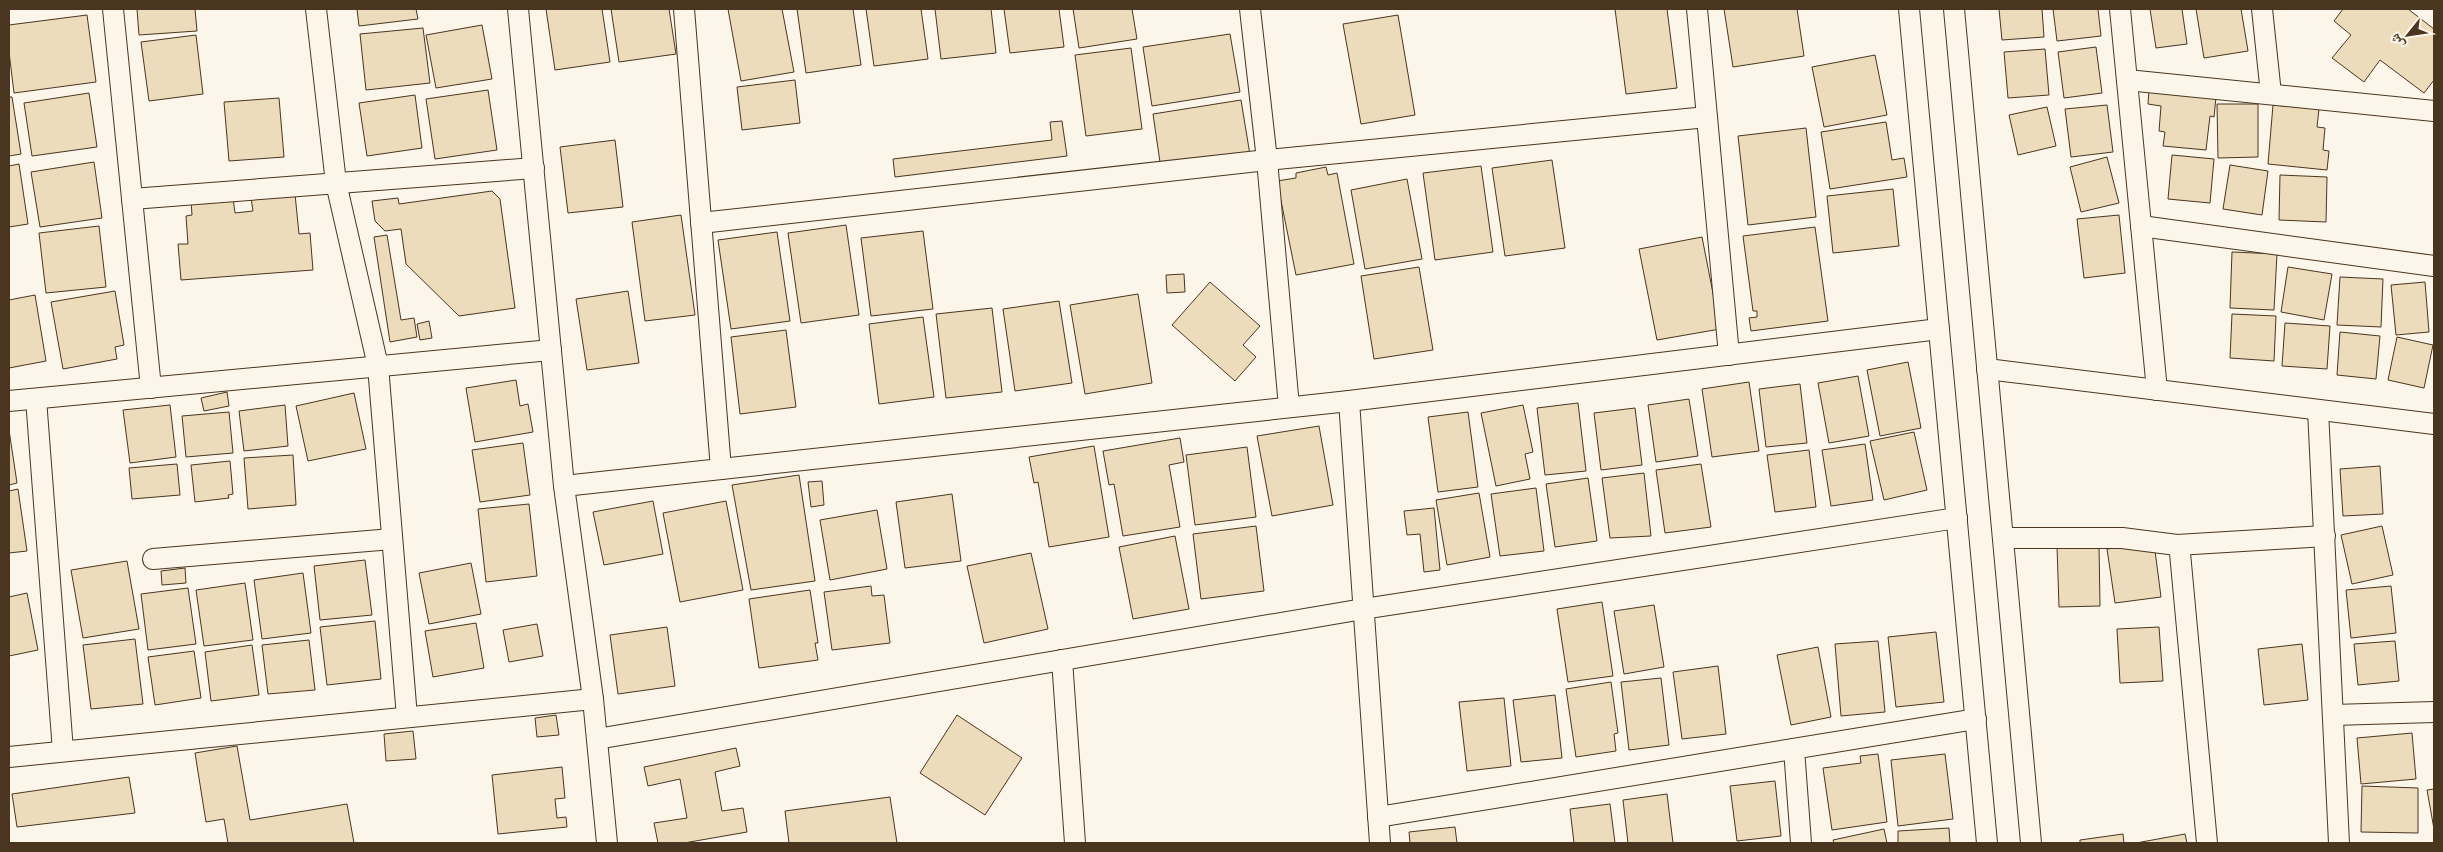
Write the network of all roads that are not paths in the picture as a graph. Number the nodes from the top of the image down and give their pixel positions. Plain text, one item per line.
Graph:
1 (113, 9) edge
2 (316, 9) edge
3 (518, 9) edge
4 (684, 9) edge
5 (1250, 9) edge
6 (1697, 9) edge
7 (1909, 9) edge
8 (1954, 9) edge
9 (2120, 9) edge
10 (2262, 9) edge
11 (2127, 80) junction
12 (2271, 94) junction
13 (2434, 111) edge
14 (1707, 117) junction
15 (1267, 160) junction
16 (534, 168) junction
17 (336, 184) junction
18 (132, 199) junction
19 (701, 222) junction
20 (2141, 226) junction
21 (2434, 266) edge
22 (1939, 329) junction
23 (551, 350) junction
24 (1729, 354) junction
25 (378, 366) junction
26 (1987, 369) junction
27 (151, 388) junction
28 (2157, 390) junction
29 (36, 399) junction
30 (9, 401) edge
31 (1349, 401) junction
32 (1289, 407) junction
33 (2318, 410) junction
34 (2434, 424) edge
35 (721, 469) junction
36 (564, 486) junction
37 (1957, 518) junction
38 (2325, 536) junction
39 (2003, 538) junction
40 (392, 539) junction
41 (2180, 553) dead end
42 (153, 559) dead end
43 (1363, 609) junction
44 (1062, 660) junction
45 (593, 698) junction
46 (2434, 712) edge
47 (2333, 715) junction
48 (407, 717) junction
49 (1976, 719) junction
50 (597, 739) junction
51 (1794, 749) junction
52 (63, 751) junction
53 (9, 757) edge
54 (1378, 816) junction
55 (607, 843) edge
56 (1075, 843) edge
57 (1380, 843) edge
58 (1801, 843) edge
59 (1987, 843) edge
60 (2031, 843) edge
61 (2207, 843) edge
62 (2340, 843) edge

1 - 18 street
2 - 17 street
3 - 16 street
4 - 19 street
5 - 15 street
6 - 14 street
7 - 22 street
8 - 26 street
9 - 11 street
10 - 12 street
11 - 12 street
11 - 20 street
12 - 13 street
14 - 15 street
14 - 24 street
15 - 19 street
15 - 32 street
16 - 17 street
16 - 23 street
17 - 18 street
17 - 25 street
18 - 27 street
19 - 35 street
20 - 21 street
20 - 28 street
22 - 24 street
22 - 37 street
23 - 25 street
23 - 36 street
24 - 31 street
25 - 27 street
25 - 40 street
26 - 28 street
26 - 39 street
27 - 29 street
28 - 33 street
29 - 30 street
29 - 52 street
31 - 32 street
31 - 43 street
32 - 35 street
33 - 34 street
33 - 38 street
35 - 36 street
36 - 45 street
37 - 43 street
37 - 49 street
38 - 39 street
38 - 47 street
39 - 60 street
40 - 42 street
40 - 48 street
41 - 61 street
43 - 44 street
43 - 54 street
44 - 50 street
44 - 56 street
45 - 48 street
45 - 50 street
46 - 47 street
47 - 62 street
48 - 52 street
49 - 51 street
49 - 59 street
50 - 55 street
51 - 54 street
51 - 58 street
52 - 53 street
54 - 57 street

